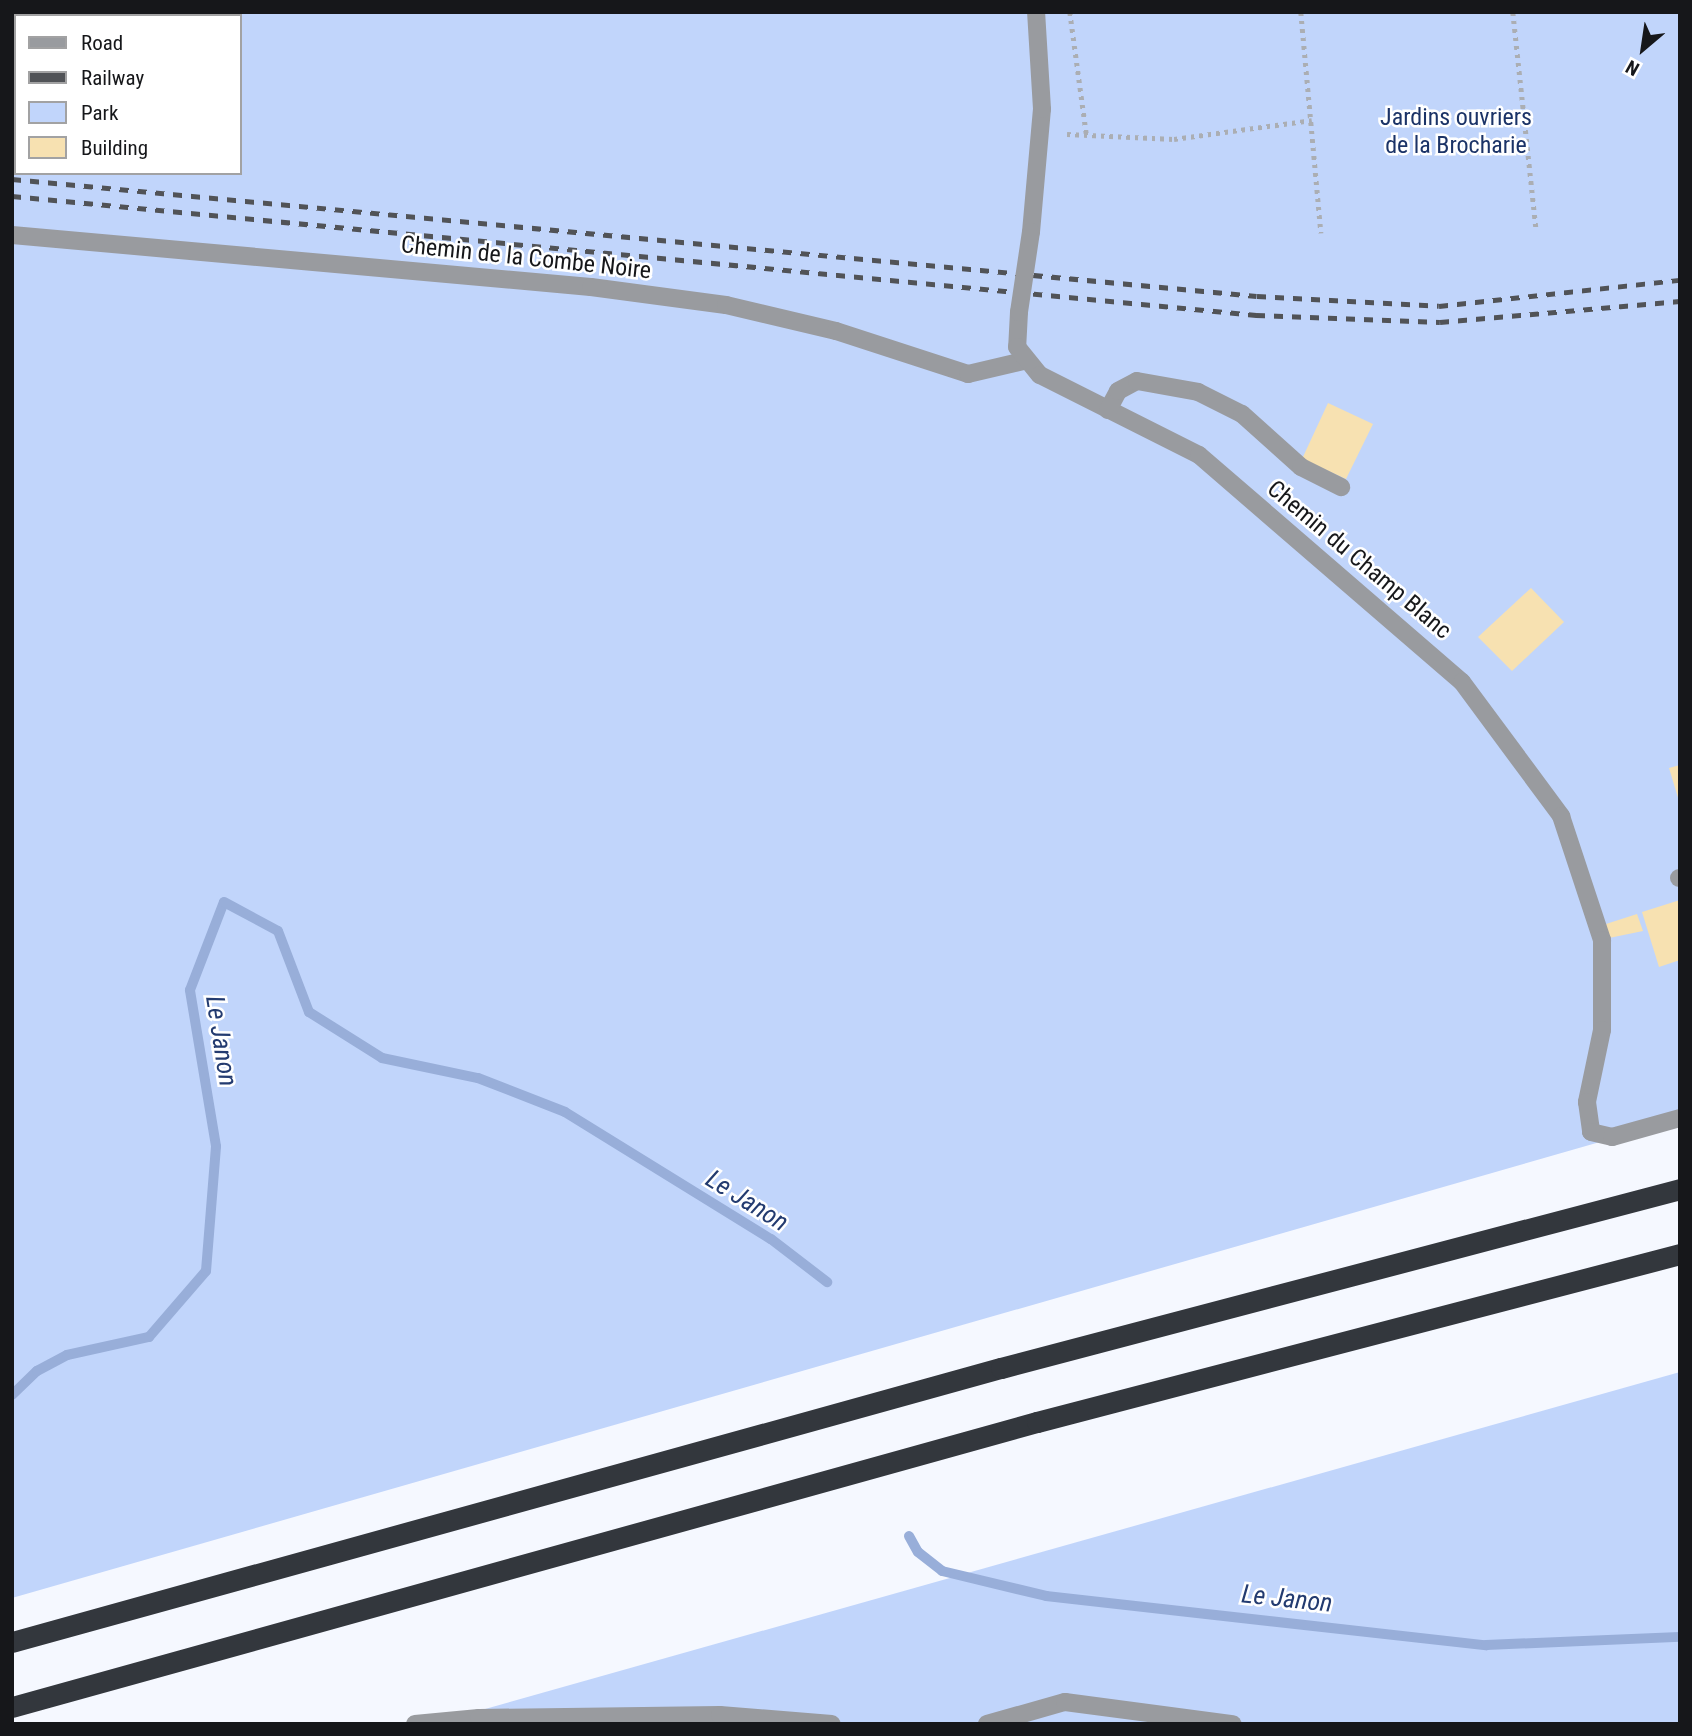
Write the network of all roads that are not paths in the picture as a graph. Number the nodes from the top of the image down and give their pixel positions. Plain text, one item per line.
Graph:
1 (1036, 12) edge
2 (12, 235) edge
3 (1024, 361) junction
4 (1108, 410) junction
5 (1341, 487) dead end
6 (1680, 1118) edge
7 (1680, 1189) edge
8 (1680, 1254) edge
9 (12, 1642) edge
10 (12, 1707) edge
11 (415, 1724) edge
12 (832, 1724) edge
13 (987, 1724) edge
14 (1233, 1724) edge

1 - 3 street, bridge
2 - 3 street, Chemin de la Combe Noire
3 - 4 street, Chemin du Champ Blanc
4 - 5 street
4 - 6 street, Chemin du Champ Blanc
7 - 9 highway
8 - 10 highway
11 - 12 street
13 - 14 street

